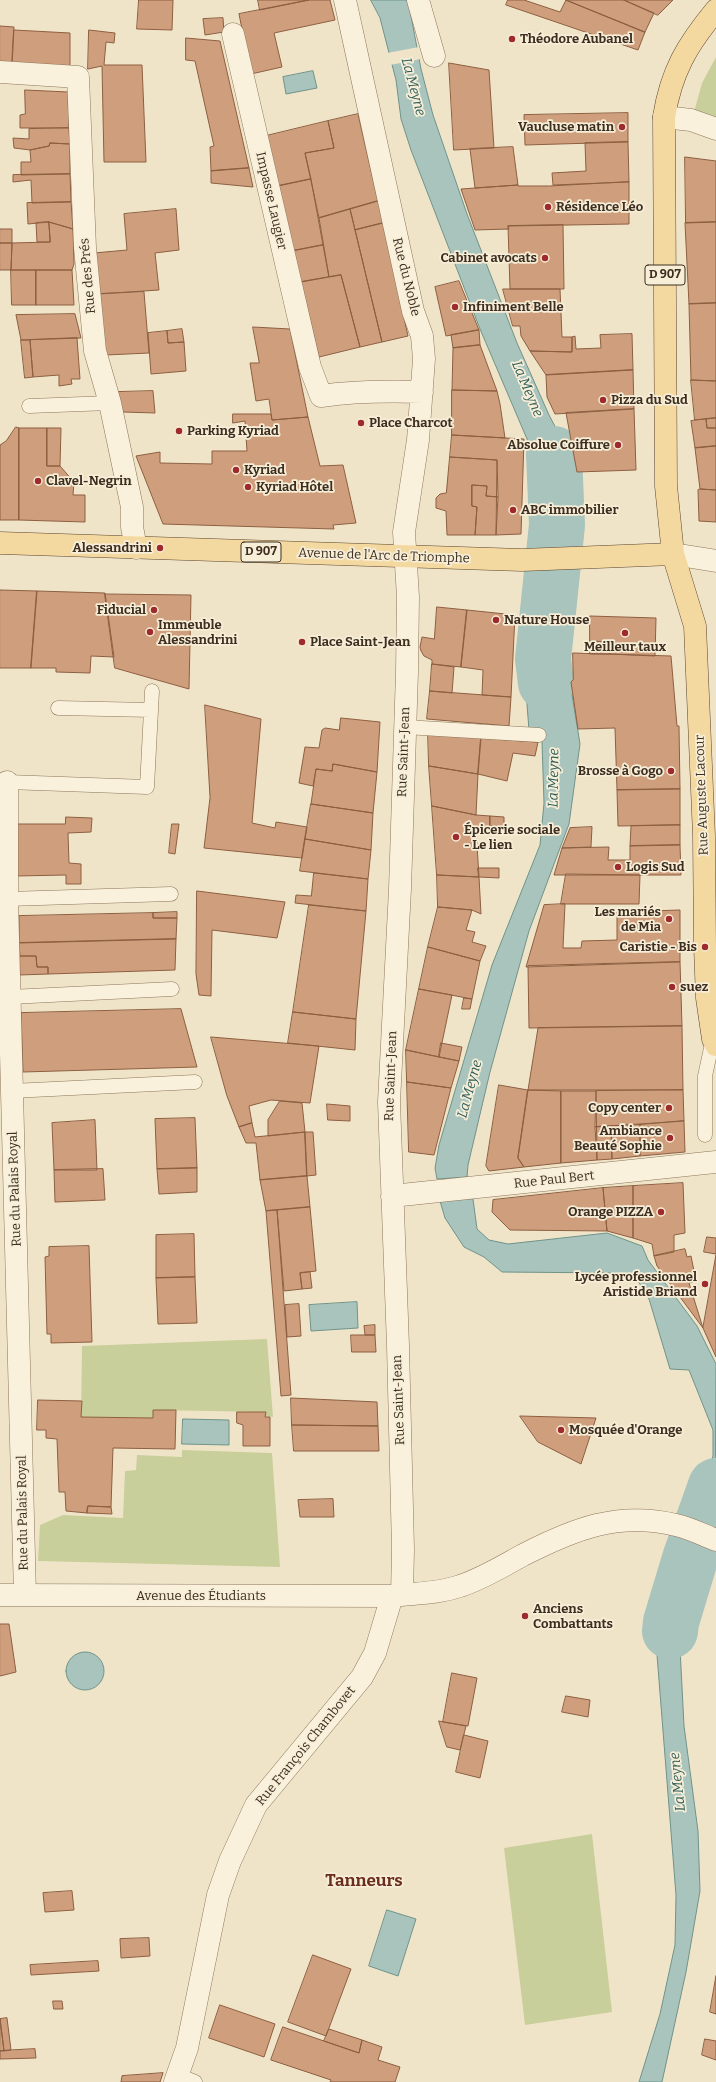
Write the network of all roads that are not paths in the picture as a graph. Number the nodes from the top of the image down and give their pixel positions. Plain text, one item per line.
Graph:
1 (345, 0) edge
2 (418, 0) edge
3 (716, 10) edge
4 (233, 34) dead end
5 (434, 56) dead end
6 (0, 72) edge
7 (664, 117) junction
8 (716, 129) edge
9 (422, 392) junction
10 (110, 403) junction
11 (29, 406) dead end
12 (0, 543) edge
13 (136, 548) junction
14 (672, 554) junction
15 (405, 557) junction
16 (716, 561) edge
17 (152, 691) dead end
18 (58, 708) dead end
19 (150, 710) junction
20 (405, 727) junction
21 (539, 735) dead end
22 (7, 782) joint
23 (171, 894) dead end
24 (5, 912) edge
25 (172, 990) dead end
26 (10, 997) junction
27 (715, 1042) edge
28 (195, 1082) dead end
29 (12, 1091) junction
30 (705, 1135) dead end
31 (716, 1162) edge
32 (392, 1196) junction
33 (716, 1540) edge
34 (0, 1595) edge
35 (25, 1595) junction
36 (397, 1596) junction
37 (183, 2080) edge

1 - 9 street, Rue du Noble
2 - 5 street
3 - 7 main road, D 907
4 - 9 street, Impasse Laugier
6 - 10 street, Rue des Prés
7 - 8 street
7 - 14 main road, D 907
9 - 15 street, Rue du Noble
10 - 11 lane
10 - 13 street, Rue des Prés
12 - 13 main road, Avenue de l'Arc de Triomphe / D 907
13 - 15 main road, Avenue de l'Arc de Triomphe / D 907
14 - 15 main road, Avenue de l'Arc de Triomphe / D 907
14 - 16 street
14 - 27 main road, Rue Auguste Lacour
15 - 20 street, Rue Saint-Jean
17 - 19 lane
18 - 19 lane
19 - 22 lane
20 - 21 lane
20 - 32 street, Rue Saint-Jean
22 - 24 street, Rue du Palais Royal
23 - 24 lane
24 - 26 street, Rue du Palais Royal
25 - 26 lane
26 - 29 street, Rue du Palais Royal
27 - 30 lane
28 - 29 lane
29 - 35 street, Rue du Palais Royal
31 - 32 street, Rue Paul Bert
32 - 36 street, Rue Saint-Jean
33 - 36 street, Avenue des Étudiants
34 - 35 street, Avenue des Étudiants
35 - 36 street, Avenue des Étudiants
36 - 37 street, Rue François Chambovet

